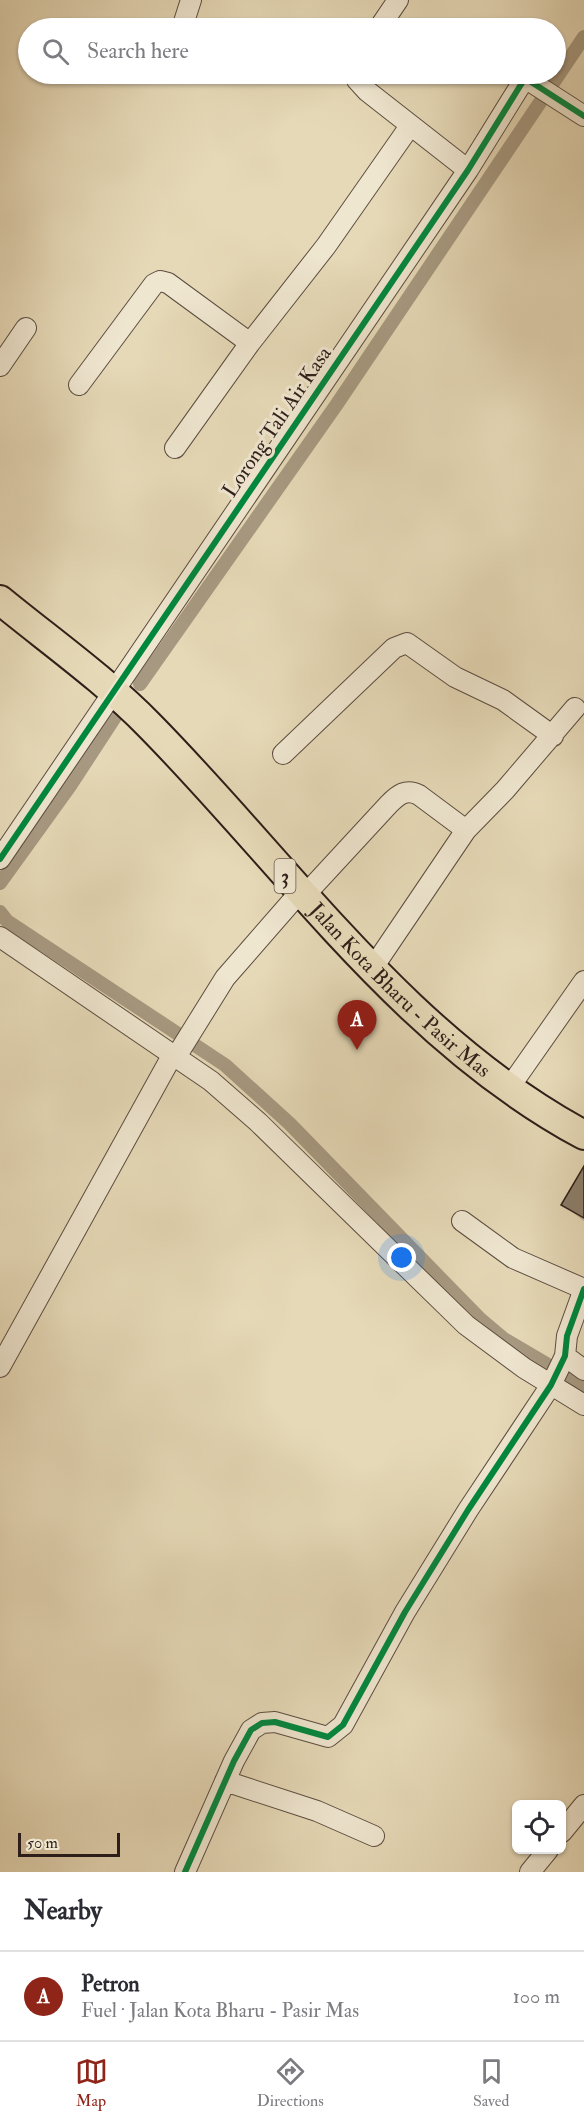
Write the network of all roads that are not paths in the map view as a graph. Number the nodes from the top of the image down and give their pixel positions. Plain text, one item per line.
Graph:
1 (190, 0) edge
2 (398, 0) edge
3 (185, 18) edge
4 (386, 18) edge
5 (361, 84) edge
6 (521, 84) edge
7 (535, 84) edge
8 (584, 116) edge
9 (410, 126) junction
10 (468, 170) junction
11 (26, 328) dead end
12 (250, 343) junction
13 (0, 366) edge
14 (79, 385) dead end
15 (175, 448) dead end
16 (0, 600) edge
17 (114, 693) junction
18 (575, 708) dead end
19 (553, 736) junction
20 (283, 754) dead end
21 (466, 830) junction
22 (0, 860) edge
23 (302, 894) junction
24 (0, 937) edge
25 (372, 969) junction
26 (584, 981) edge
27 (182, 1046) junction
28 (509, 1088) junction
29 (584, 1135) edge
30 (462, 1221) dead end
31 (584, 1289) edge
32 (0, 1367) edge
33 (558, 1370) junction
34 (584, 1370) edge
35 (584, 1405) edge
36 (225, 1781) junction
37 (584, 1805) edge
38 (566, 1827) edge
39 (374, 1836) dead end
40 (545, 1854) edge
41 (185, 1872) edge
42 (530, 1872) edge

1 - 3 street
2 - 4 street
5 - 9 street
6 - 10 street, Lorong Tali Air Kasa
7 - 8 street, Lorong Tali Air Kasa
9 - 10 street
9 - 12 street
10 - 17 street, Lorong Tali Air Kasa
11 - 13 street
12 - 14 street
12 - 15 street
16 - 17 highway, Jalan Kota Bharu - Pasir Mas / 3
17 - 22 street, Lorong Tali Air Kasa
17 - 23 highway, Jalan Kota Bharu - Pasir Mas / 3
18 - 19 street
19 - 20 street
19 - 21 street
21 - 23 street
21 - 25 street
23 - 25 highway, Jalan Kota Bharu - Pasir Mas / 3
23 - 27 street
24 - 27 street
25 - 28 highway, Jalan Kota Bharu - Pasir Mas / 3
26 - 28 street
27 - 32 street
27 - 33 street
28 - 29 highway, Jalan Kota Bharu - Pasir Mas / 3
30 - 31 street
31 - 33 street
33 - 34 street
33 - 35 street
33 - 36 street
36 - 39 street
36 - 41 street
37 - 38 street
40 - 42 street

